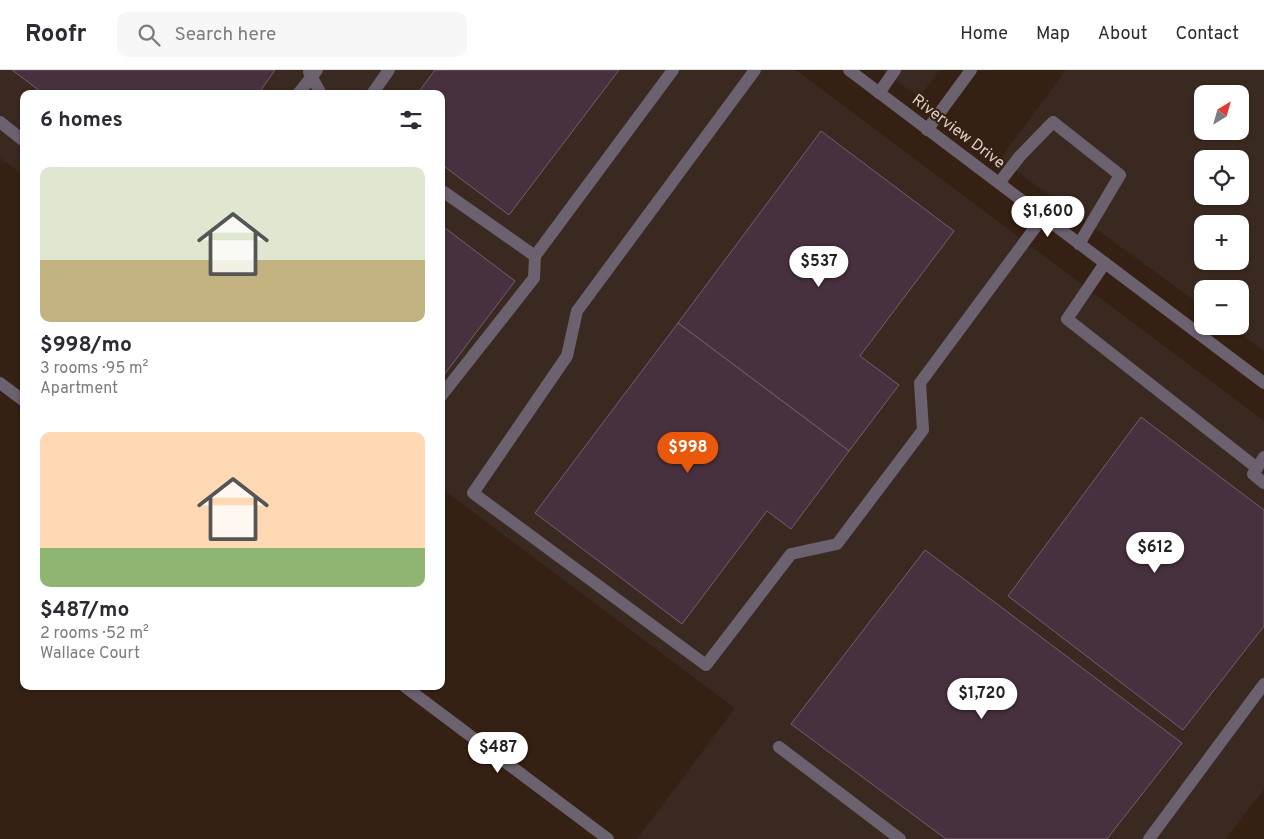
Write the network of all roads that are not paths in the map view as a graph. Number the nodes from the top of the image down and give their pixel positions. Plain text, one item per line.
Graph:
1 (390, 70) edge
2 (673, 70) edge
3 (755, 70) edge
4 (849, 70) edge
5 (895, 70) edge
6 (971, 70) edge
7 (312, 72) edge
8 (301, 90) edge
9 (319, 90) edge
10 (375, 90) edge
11 (879, 92) junction
12 (0, 122) edge
13 (927, 130) junction
14 (20, 138) edge
15 (999, 183) junction
16 (445, 193) edge
17 (1043, 217) junction
18 (1079, 244) junction
19 (535, 256) junction
20 (1105, 263) junction
21 (0, 383) edge
22 (1264, 383) edge
23 (445, 391) edge
24 (20, 398) edge
25 (1260, 462) edge
26 (1264, 482) edge
27 (1264, 684) edge
28 (409, 690) edge
29 (780, 747) dead end
30 (608, 839) edge
31 (900, 839) edge
32 (1149, 839) edge

1 - 10 street
2 - 19 street
3 - 17 street
4 - 11 street, Riverview Drive
5 - 11 street
6 - 13 street
7 - 8 street
7 - 9 street
11 - 13 street, Riverview Drive
12 - 14 street
13 - 15 street, Riverview Drive
15 - 17 street, Riverview Drive
15 - 18 street
16 - 19 street
17 - 18 street, Riverview Drive
18 - 20 street, Riverview Drive
19 - 23 street
20 - 22 street, Riverview Drive
20 - 25 street
21 - 24 street
25 - 26 street
27 - 32 street
28 - 30 street
29 - 31 street

